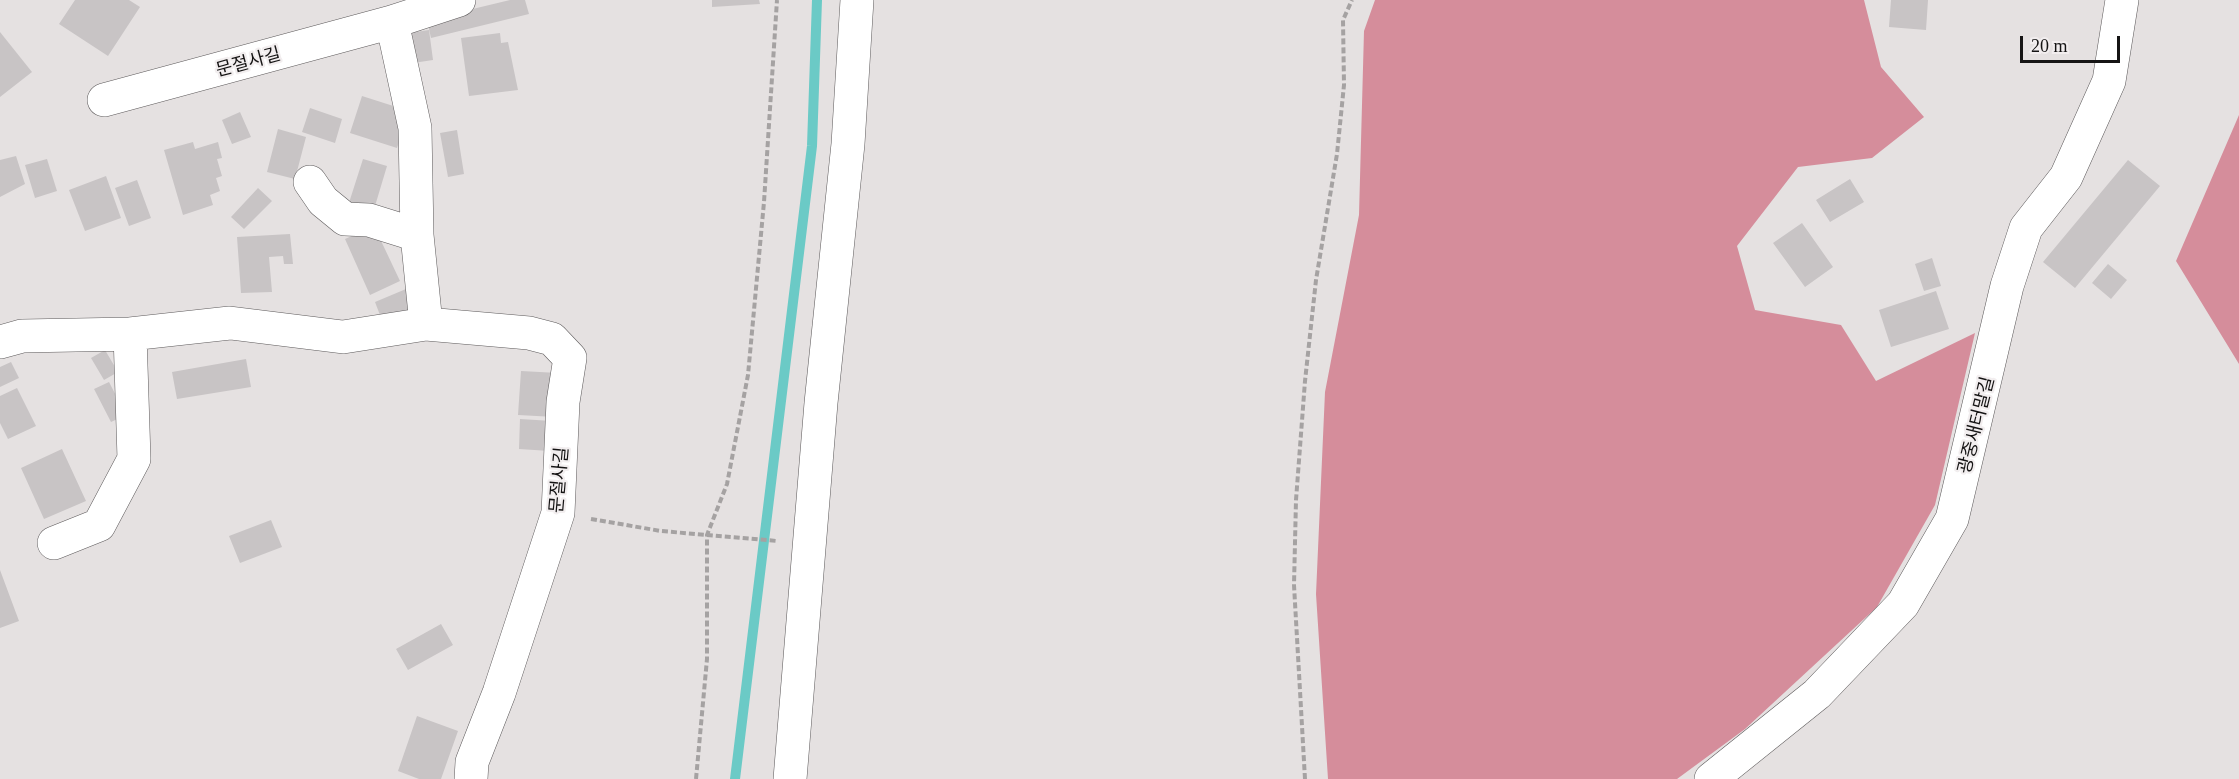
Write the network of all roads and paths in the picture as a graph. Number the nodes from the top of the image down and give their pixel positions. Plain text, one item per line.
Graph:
1 (459, 0) edge
2 (777, 0) edge
3 (857, 0) edge
4 (1352, 0) edge
5 (2122, 0) edge
6 (392, 22) junction
7 (104, 100) dead end
8 (309, 182) dead end
9 (417, 235) junction
10 (426, 324) junction
11 (130, 334) junction
12 (0, 342) edge
13 (558, 513) junction
14 (707, 535) junction
15 (784, 541) dead end
16 (54, 543) dead end
17 (471, 779) edge
18 (696, 779) edge
19 (790, 779) edge
20 (1305, 779) edge
21 (1711, 779) edge

1 - 6 street, 문절사길
2 - 14 path
3 - 19 street
4 - 20 path
5 - 21 street, 광중새터말길
6 - 7 street, 문절사길
6 - 9 street
8 - 9 street
9 - 10 street
10 - 11 street, 문절사길
10 - 13 street, 문절사길
11 - 12 street, 문절사길
11 - 16 street
13 - 14 path
13 - 17 street, 문절사길
14 - 15 path
14 - 18 path

